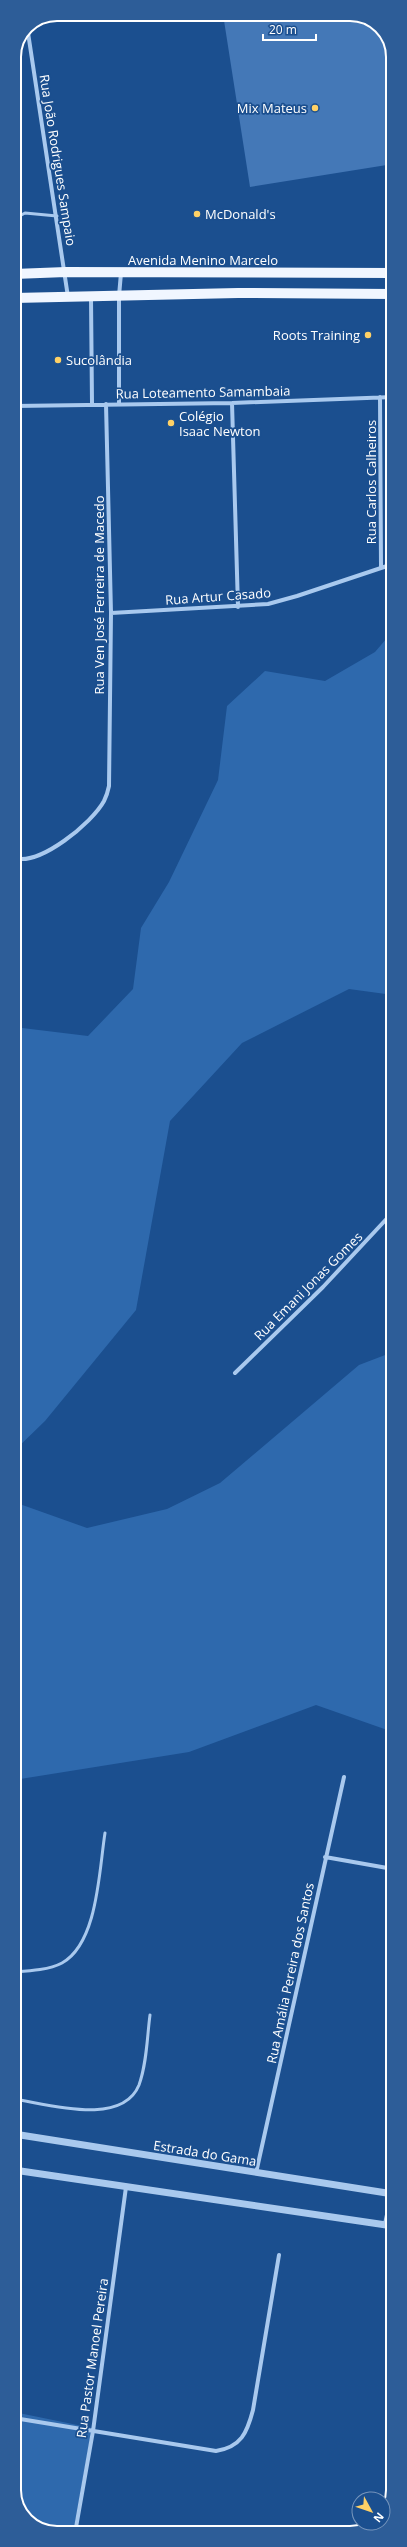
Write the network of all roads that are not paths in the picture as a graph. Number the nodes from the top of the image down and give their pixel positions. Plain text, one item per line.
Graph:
1 (28, 36) edge
2 (21, 215) edge
3 (57, 216) junction
4 (66, 272) junction
5 (386, 273) edge
6 (21, 274) edge
7 (121, 274) junction
8 (386, 294) edge
9 (119, 296) junction
10 (68, 297) junction
11 (91, 297) junction
12 (21, 298) edge
13 (380, 397) junction
14 (386, 397) edge
15 (232, 403) junction
16 (92, 404) junction
17 (106, 404) junction
18 (119, 404) junction
19 (21, 406) edge
20 (386, 566) edge
21 (381, 567) junction
22 (238, 607) junction
23 (110, 613) junction
24 (21, 860) edge
25 (386, 1220) edge
26 (235, 1373) dead end
27 (344, 1777) dead end
28 (105, 1833) dead end
29 (325, 1856) junction
30 (386, 1868) edge
31 (21, 1972) edge
32 (150, 2015) dead end
33 (21, 2099) edge
34 (21, 2135) edge
35 (21, 2171) edge
36 (256, 2174) junction
37 (126, 2187) junction
38 (386, 2190) edge
39 (386, 2219) edge
40 (385, 2224) joint
41 (279, 2255) dead end
42 (21, 2419) edge
43 (93, 2431) junction
44 (77, 2526) edge

1 - 3 street, Rua João Rodrigues Sampaio
2 - 3 lane
3 - 4 street, Rua João Rodrigues Sampaio
4 - 6 main road, Avenida Menino Marcelo
4 - 7 main road, Avenida Menino Marcelo
4 - 10 street, Rua João Rodrigues Sampaio
5 - 7 main road, Avenida Menino Marcelo
7 - 9 street
8 - 9 main road
9 - 11 main road
9 - 18 street
10 - 11 main road
10 - 12 main road
11 - 16 street
13 - 14 street, Rua Loteamento Samambaia
13 - 15 street, Rua Loteamento Samambaia
13 - 21 street, Rua Carlos Calheiros
15 - 18 street, Rua Loteamento Samambaia
15 - 22 street
16 - 17 street, Rua Loteamento Samambaia
16 - 19 street, Rua Loteamento Samambaia
17 - 18 street, Rua Loteamento Samambaia
17 - 23 street, Rua Ven José Ferreira de Macedo
20 - 21 street, Rua Artur Casado
21 - 22 street, Rua Artur Casado
22 - 23 street, Rua Artur Casado
23 - 24 street, Rua Ven José Ferreira de Macedo
25 - 26 street, Rua Emani Jonas Gomes
27 - 29 street, Rua Amália Pereira dos Santos
28 - 31 lane
29 - 30 street
29 - 36 street, Rua Amália Pereira dos Santos
32 - 33 lane
34 - 36 street, Estrada do Gama
35 - 37 street
36 - 38 street, Estrada do Gama
37 - 40 street
37 - 43 street, Rua Pastor Manoel Pereira
39 - 40 street
41 - 43 street
42 - 43 street
43 - 44 street, Rua Pastor Manoel Pereira

